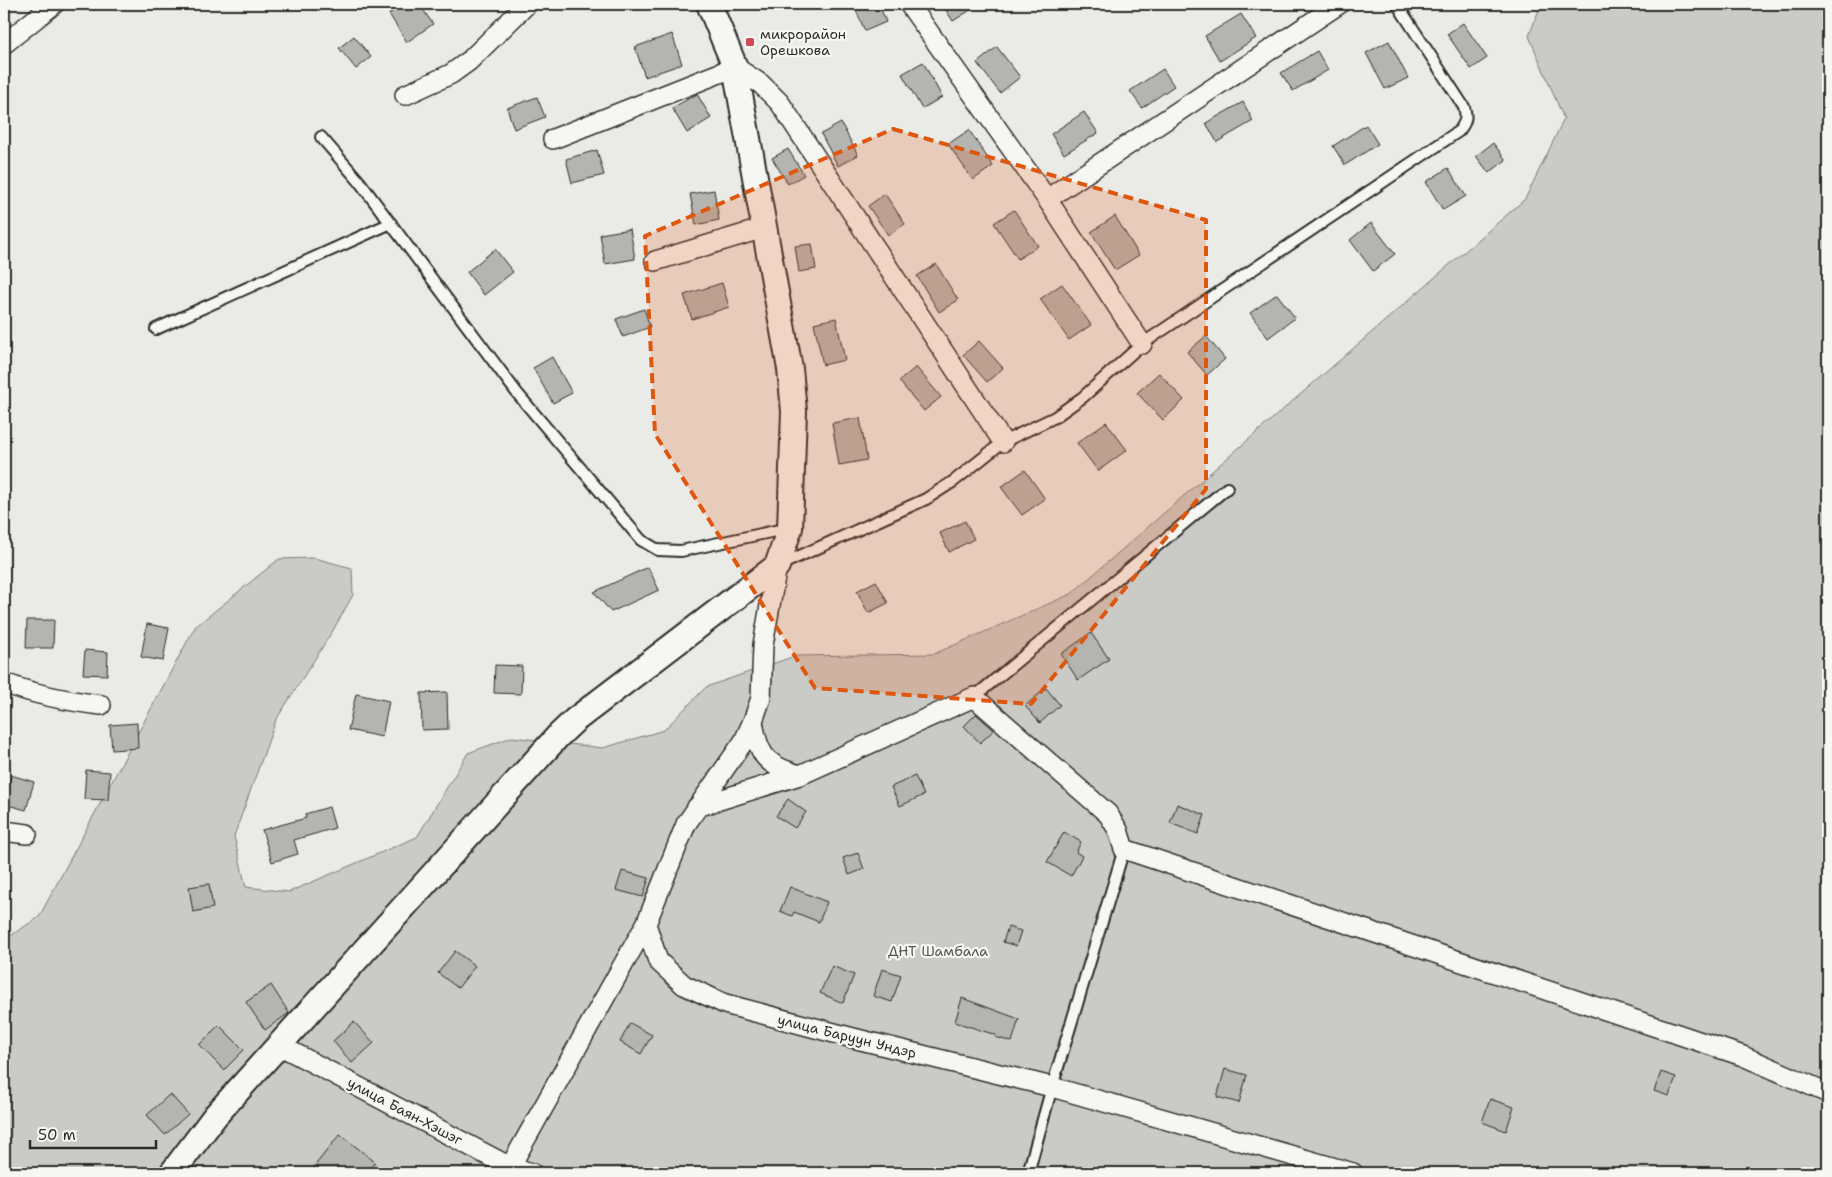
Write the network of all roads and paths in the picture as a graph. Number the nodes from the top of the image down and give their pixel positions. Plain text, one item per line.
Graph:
1 (54, 4) edge
2 (527, 4) edge
3 (709, 4) edge
4 (909, 4) edge
5 (1338, 4) edge
6 (1397, 4) edge
7 (4, 44) edge
8 (735, 67) junction
9 (405, 95) dead end
10 (321, 137) dead end
11 (553, 139) dead end
12 (1047, 199) junction
13 (391, 224) junction
14 (764, 228) junction
15 (655, 261) dead end
16 (156, 329) dead end
17 (1142, 344) junction
18 (1004, 442) junction
19 (1227, 488) dead end
20 (790, 528) junction
21 (777, 566) junction
22 (4, 683) edge
23 (974, 697) junction
24 (101, 705) dead end
25 (753, 721) junction
26 (800, 775) junction
27 (697, 807) junction
28 (4, 831) edge
29 (27, 834) dead end
30 (1124, 849) junction
31 (646, 924) junction
32 (280, 1044) junction
33 (1052, 1087) junction
34 (1828, 1093) edge
35 (510, 1167) junction
36 (172, 1173) edge
37 (532, 1173) edge
38 (1028, 1173) edge
39 (1353, 1173) edge

1 - 7 street
2 - 9 street
3 - 8 street
4 - 12 street
5 - 12 street
6 - 17 lane
8 - 11 street
8 - 14 street
8 - 18 street
10 - 13 lane
12 - 17 street
13 - 16 lane
13 - 20 lane
14 - 15 street
14 - 20 street
17 - 18 lane
18 - 21 lane
19 - 23 lane
20 - 21 street
21 - 25 street
21 - 32 street
22 - 24 street
23 - 26 street
23 - 30 street
25 - 26 street
25 - 27 street
26 - 27 street
27 - 31 street
28 - 29 street
30 - 33 lane
30 - 34 street
31 - 33 street, улица Баруун Ундэр
31 - 35 street
32 - 35 street, улица Баян-Хэшэг
32 - 36 street
33 - 38 lane
33 - 39 street, улица Баруун Ундэр
35 - 37 street, улица Баян-Хэшэг

